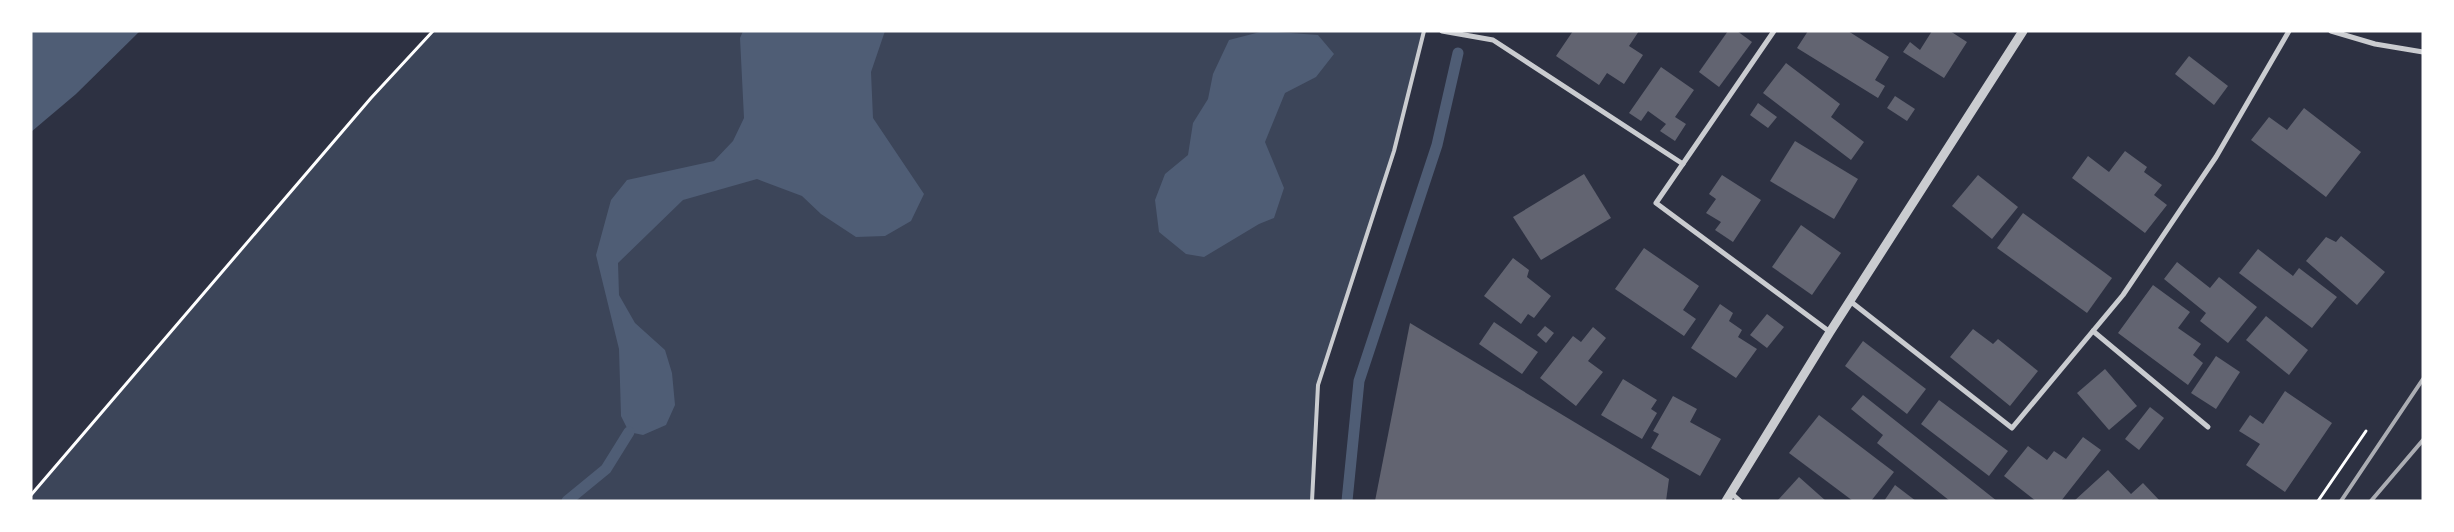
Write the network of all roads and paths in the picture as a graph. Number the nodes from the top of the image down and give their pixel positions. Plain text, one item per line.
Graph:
1 (433, 31) edge
2 (1424, 31) edge
3 (1442, 31) edge
4 (1774, 31) edge
5 (2023, 31) edge
6 (2289, 31) edge
7 (2331, 31) edge
8 (2423, 52) edge
9 (1683, 164) junction
10 (1850, 301) junction
11 (2093, 331) junction
12 (1830, 332) junction
13 (2208, 426) dead end
14 (2366, 431) dead end
15 (31, 495) edge
16 (1729, 497) edge
17 (1312, 501) edge
18 (1740, 501) edge
19 (2318, 501) edge

1 - 15 path
2 - 17 lane
3 - 9 street
4 - 9 street
5 - 10 street
6 - 11 street
7 - 8 street
9 - 12 street
10 - 11 street
10 - 12 street
11 - 13 street
12 - 16 street
14 - 19 path
16 - 18 street

